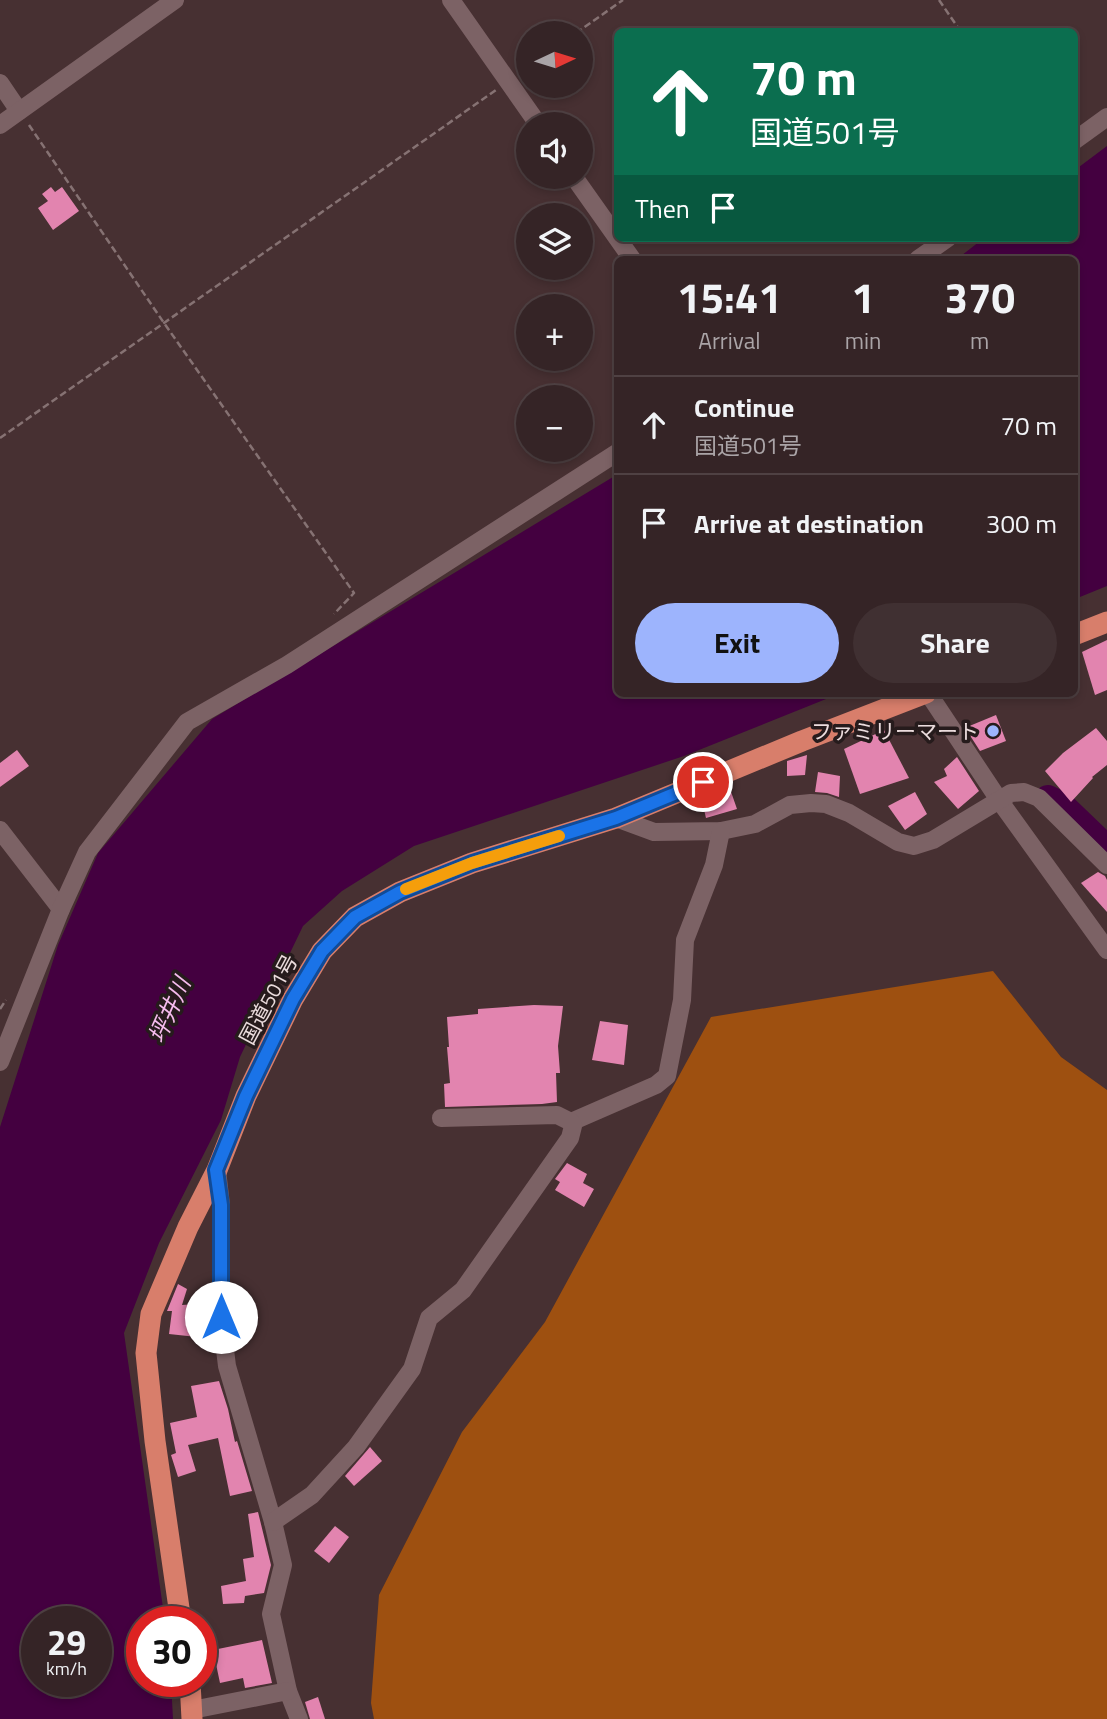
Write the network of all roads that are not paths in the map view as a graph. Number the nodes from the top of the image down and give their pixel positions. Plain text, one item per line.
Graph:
1 (174, 0) edge
2 (451, 0) edge
3 (0, 83) edge
4 (19, 111) junction
5 (529, 112) edge
6 (1107, 117) edge
7 (0, 125) edge
8 (1078, 138) edge
9 (582, 189) edge
10 (614, 234) edge
11 (942, 242) edge
12 (922, 256) edge
13 (614, 455) edge
14 (1107, 622) edge
15 (1078, 633) edge
16 (917, 697) edge
17 (930, 697) edge
18 (999, 800) junction
19 (616, 818) junction
20 (0, 830) edge
21 (721, 831) junction
22 (1107, 865) edge
23 (61, 909) junction
24 (1107, 950) edge
25 (0, 1062) edge
26 (441, 1118) dead end
27 (571, 1122) junction
28 (216, 1170) junction
29 (273, 1522) junction
30 (179, 1606) edge
31 (288, 1691) junction
32 (191, 1697) edge
33 (192, 1715) edge
34 (299, 1719) edge

1 - 4 street
2 - 5 street
3 - 4 street
4 - 7 street
6 - 8 street
9 - 10 street
11 - 12 street
13 - 23 street
14 - 15 highway
16 - 19 highway, 国道501号
17 - 18 street
18 - 21 street
18 - 22 street
18 - 24 street
19 - 21 street
19 - 28 highway, 国道501号
20 - 23 street
21 - 27 street
23 - 25 street
26 - 27 street
27 - 29 street
28 - 29 street
28 - 30 highway, 国道501号
29 - 31 street
31 - 33 street
31 - 34 street
32 - 33 highway

